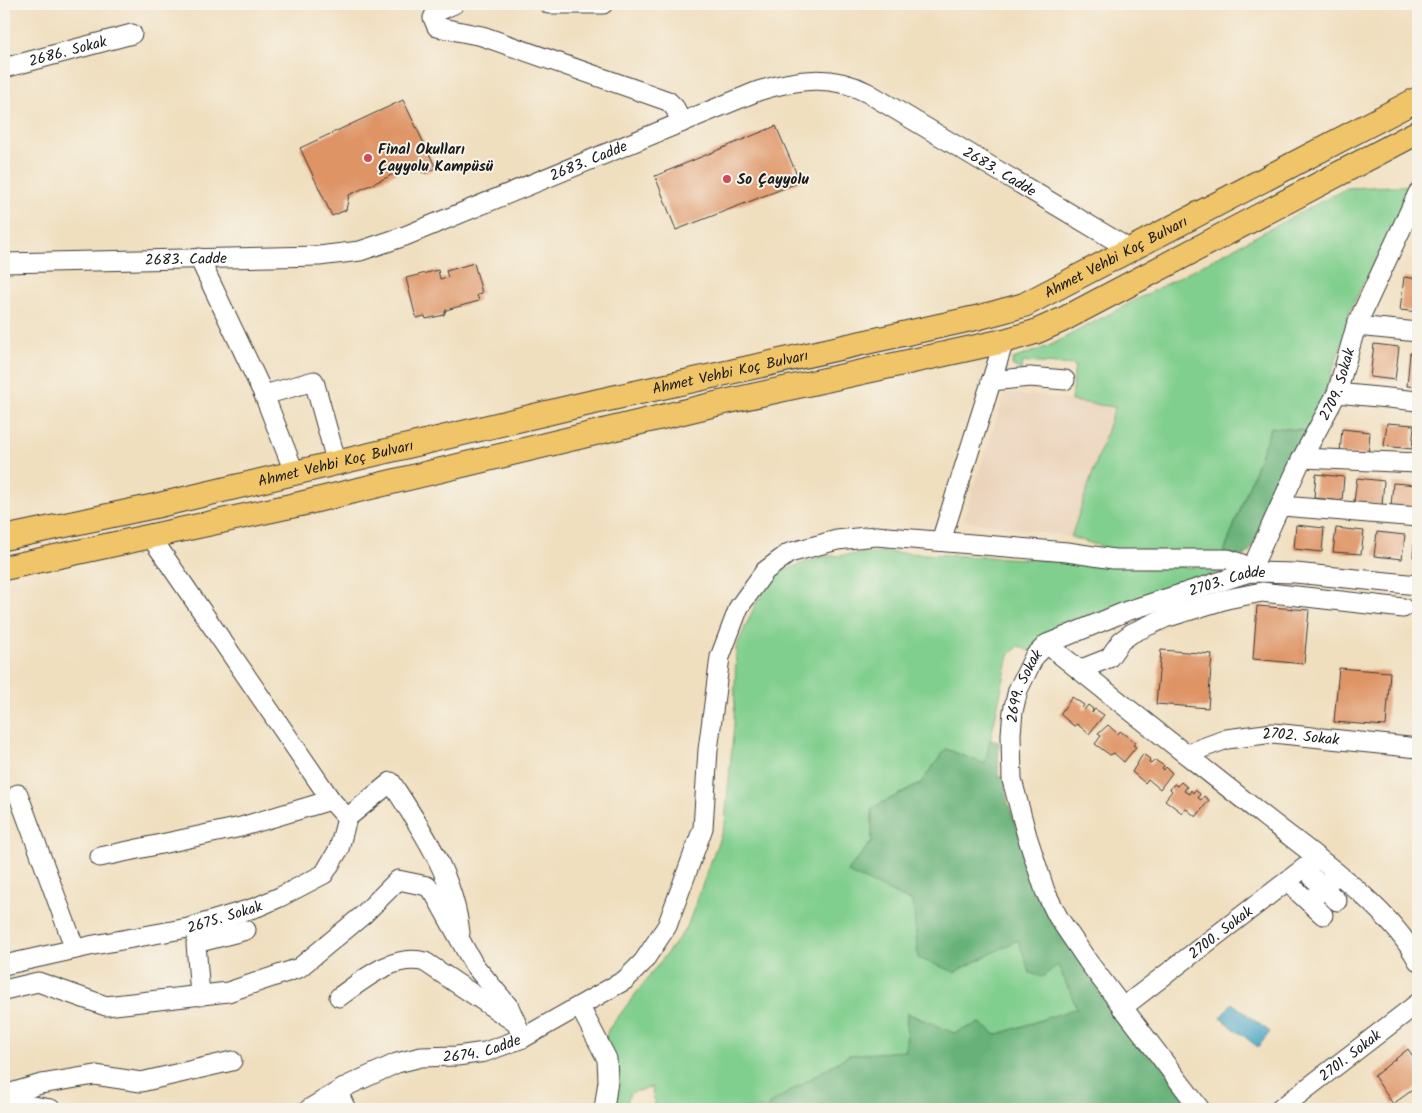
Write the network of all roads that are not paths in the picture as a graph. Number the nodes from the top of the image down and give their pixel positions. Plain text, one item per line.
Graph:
1 (454, 4) edge
2 (549, 4) edge
3 (603, 4) edge
4 (132, 34) dead end
5 (4, 68) edge
6 (1418, 99) edge
7 (681, 123) junction
8 (1418, 132) edge
9 (1418, 193) edge
10 (1131, 250) junction
11 (199, 258) junction
12 (4, 262) edge
13 (1356, 326) junction
14 (1418, 332) edge
15 (1004, 341) junction
16 (1065, 380) dead end
17 (991, 381) junction
18 (1337, 394) junction
19 (264, 396) junction
20 (1418, 401) edge
21 (1302, 458) junction
22 (1418, 463) edge
23 (337, 464) junction
24 (295, 474) junction
25 (1282, 506) junction
26 (1418, 516) edge
27 (151, 537) junction
28 (4, 538) edge
29 (941, 541) junction
30 (4, 568) edge
31 (1250, 572) junction
32 (1418, 585) edge
33 (1403, 608) dead end
34 (1047, 644) junction
35 (1079, 670) junction
36 (1418, 748) edge
37 (1186, 754) junction
38 (18, 794) dead end
39 (331, 800) junction
40 (347, 818) junction
41 (100, 857) dead end
42 (1317, 858) junction
43 (1337, 874) junction
44 (1323, 915) dead end
45 (246, 930) dead end
46 (461, 943) junction
47 (75, 948) junction
48 (1418, 961) edge
49 (4, 965) edge
50 (4, 990) edge
51 (200, 996) junction
52 (339, 997) dead end
53 (1418, 1003) edge
54 (580, 1007) junction
55 (1122, 1008) junction
56 (521, 1031) junction
57 (232, 1061) dead end
58 (338, 1092) junction
59 (4, 1095) edge
60 (4, 1101) edge
61 (51, 1109) edge
62 (309, 1109) edge
63 (346, 1109) edge
64 (604, 1109) edge
65 (1200, 1109) edge
66 (1280, 1109) edge

1 - 7 street
2 - 3 street
4 - 5 street, 2686. Sokak
6 - 10 main road, Ahmet Vehbi Koç Bulvarı
7 - 10 street, 2683. Cadde
7 - 11 street, 2683. Cadde
8 - 15 main road, Ahmet Vehbi Koç Bulvarı
9 - 13 street, 2709. Sokak
10 - 23 main road, Ahmet Vehbi Koç Bulvarı
11 - 12 street, 2683. Cadde
11 - 19 street
13 - 14 street
13 - 18 street, 2709. Sokak
15 - 17 street
15 - 27 main road, Ahmet Vehbi Koç Bulvarı
16 - 17 street
17 - 29 street
18 - 20 street
18 - 21 street, 2709. Sokak
19 - 23 street
19 - 24 street
21 - 22 street
21 - 25 street, 2709. Sokak
23 - 24 main road, Ahmet Vehbi Koç Bulvarı
24 - 28 main road, Ahmet Vehbi Koç Bulvarı
25 - 26 street
25 - 31 street, 2709. Sokak
27 - 30 main road, Ahmet Vehbi Koç Bulvarı
27 - 39 street
29 - 31 street, 2674. Cadde
29 - 54 street, 2674. Cadde
31 - 32 street, 2703. Cadde
31 - 34 street, 2703. Cadde
33 - 35 street
34 - 35 street, 2699. Sokak
34 - 55 street, 2699. Sokak
35 - 37 street, 2699. Sokak
36 - 37 street, 2702. Sokak
37 - 42 street, 2699. Sokak
38 - 47 street
39 - 40 street
39 - 41 street
40 - 46 street
40 - 47 street, 2675. Sokak
42 - 43 street, 2699. Sokak
42 - 55 street, 2700. Sokak
43 - 44 street
43 - 48 street, 2699. Sokak
45 - 51 street
46 - 51 street
46 - 56 street
47 - 49 street, 2675. Sokak
50 - 51 street
52 - 56 street
53 - 66 street, 2701. Sokak
54 - 56 street, 2674. Cadde
54 - 64 street
55 - 65 street, 2699. Sokak
56 - 58 street, 2674. Cadde
57 - 59 street
58 - 62 street, 2674. Cadde
58 - 63 street
60 - 61 street

